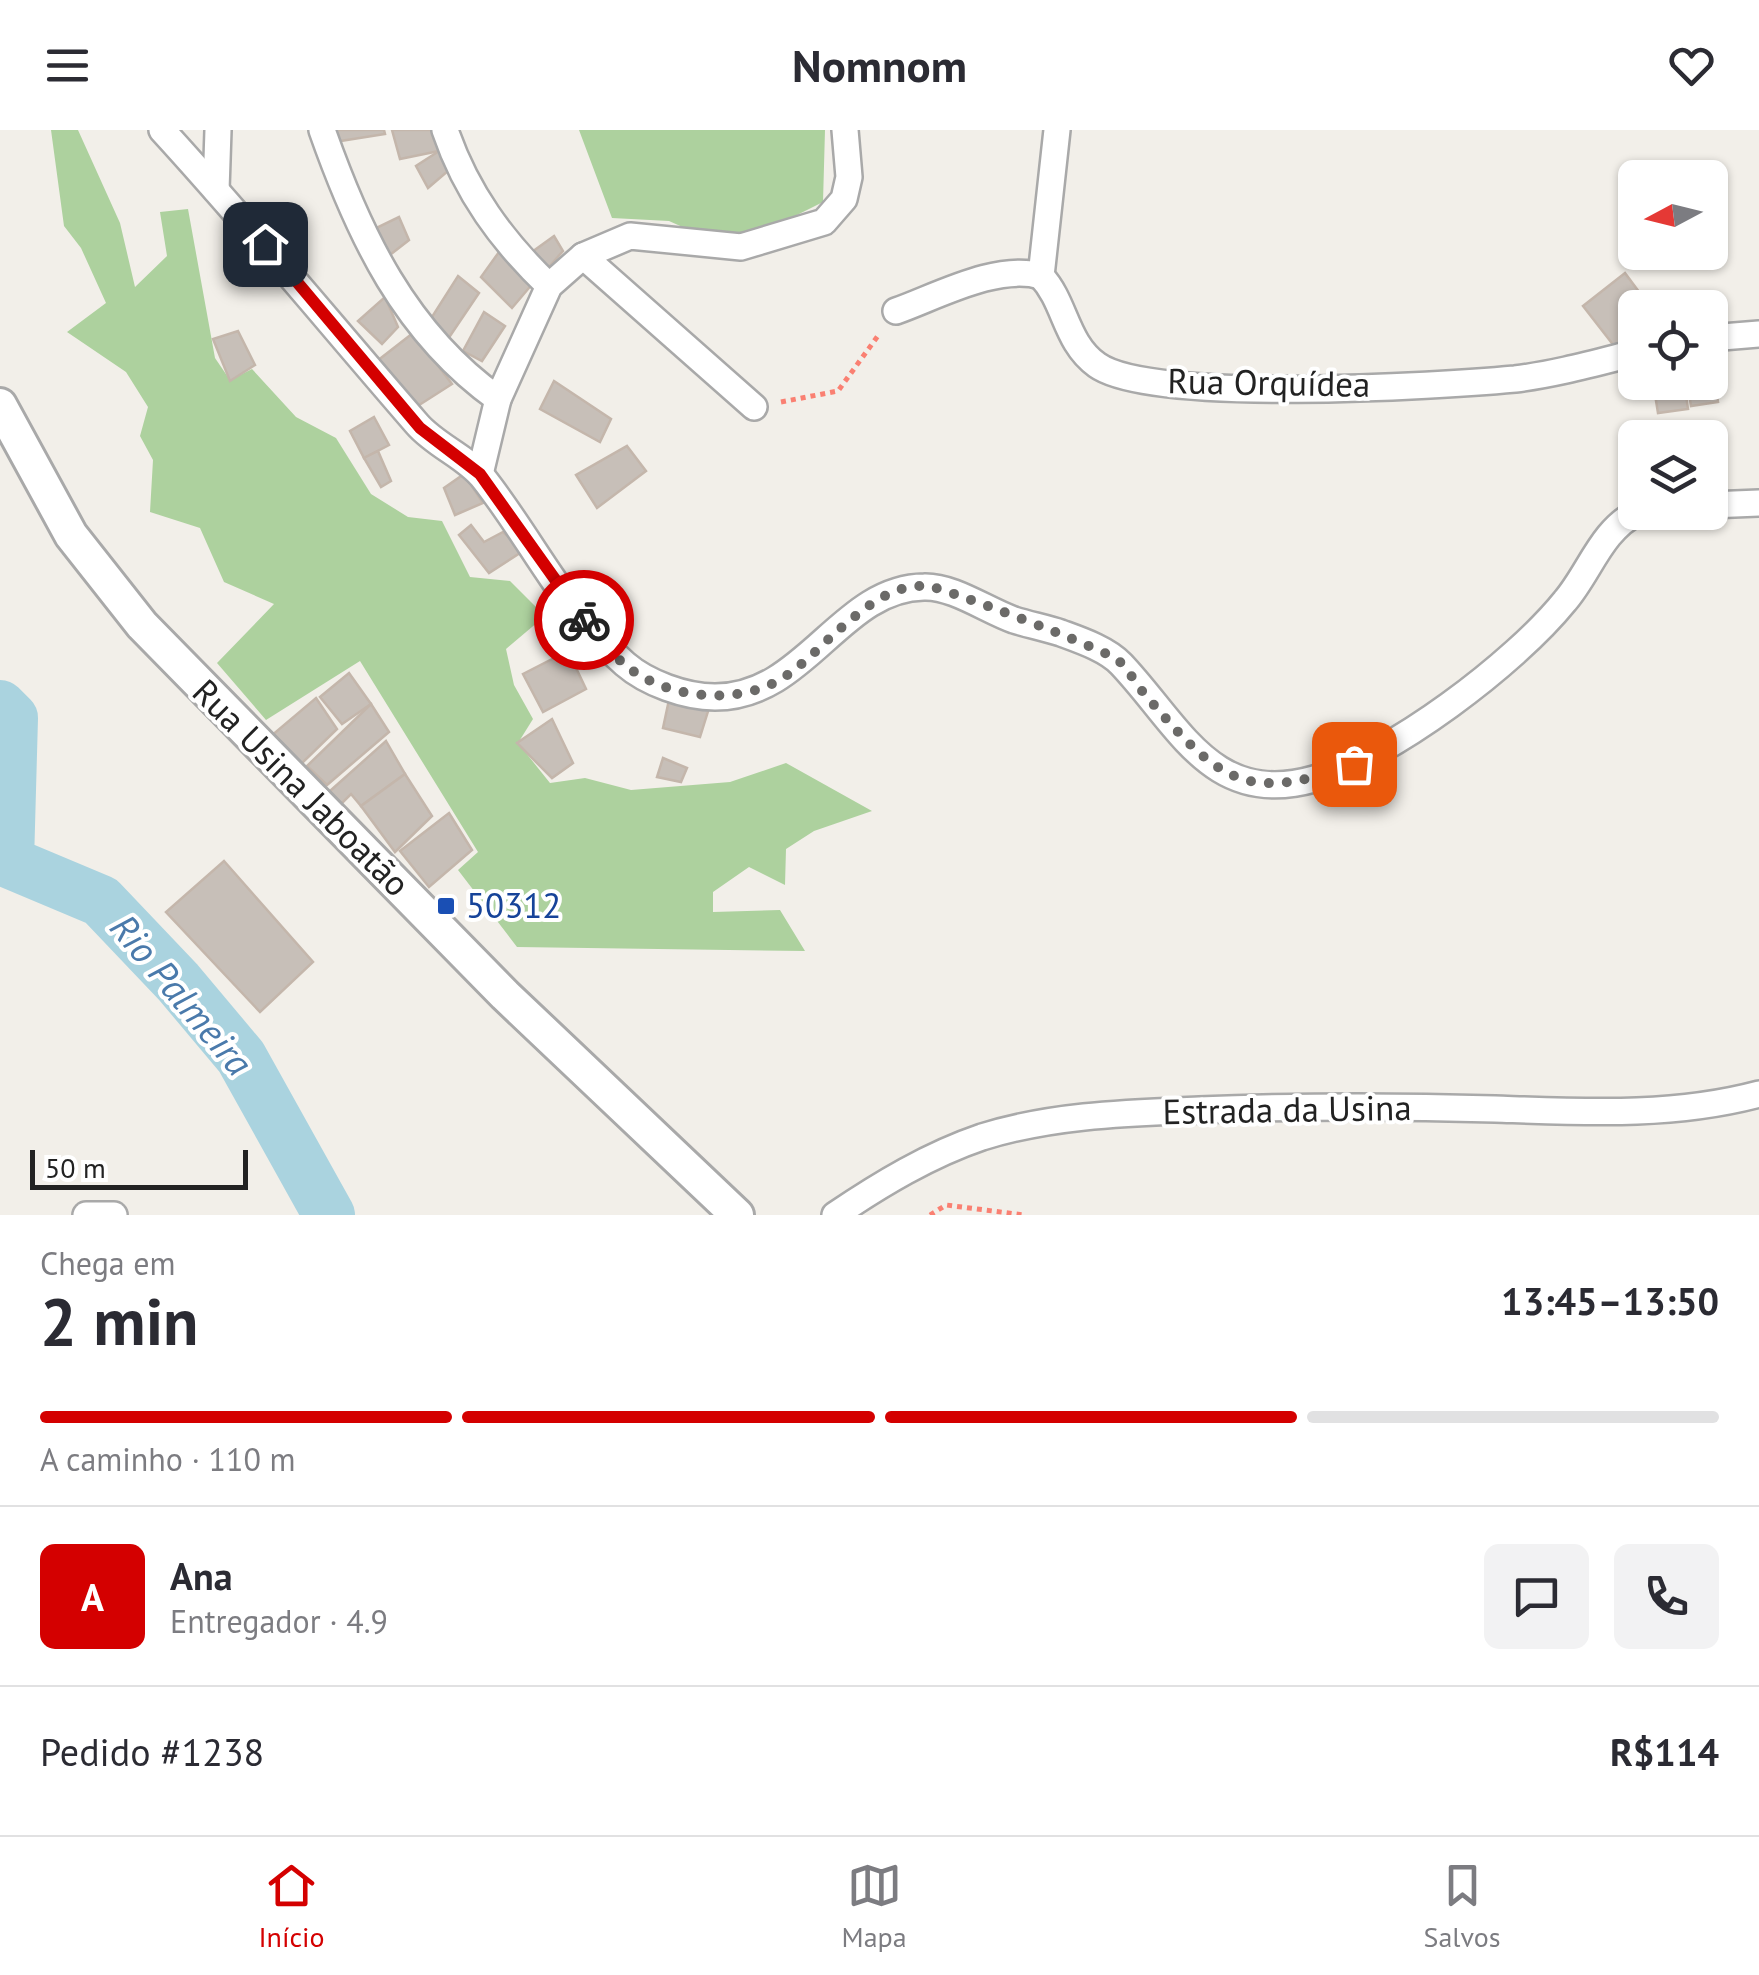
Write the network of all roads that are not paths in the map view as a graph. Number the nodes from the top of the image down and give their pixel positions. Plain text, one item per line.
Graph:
1 (162, 130) edge
2 (218, 130) edge
3 (322, 130) edge
4 (445, 130) edge
5 (846, 130) edge
6 (1057, 130) edge
7 (216, 190) junction
8 (582, 256) junction
9 (1041, 276) junction
10 (549, 286) junction
11 (896, 312) road end
12 (1759, 334) edge
13 (1728, 337) edge
14 (1618, 357) edge
15 (498, 399) junction
16 (0, 405) edge
17 (754, 407) road end
18 (480, 474) junction
19 (1759, 503) edge
20 (1728, 504) edge
21 (1618, 525) edge
22 (1759, 1094) edge
23 (86, 1215) edge
24 (114, 1215) edge
25 (737, 1215) edge
26 (835, 1215) edge

1 - 7 street
2 - 7 street
3 - 15 street
4 - 10 street
5 - 8 street
6 - 9 street
7 - 18 street
8 - 10 street
8 - 17 street
9 - 11 street
9 - 14 street, Rua Orquídea
10 - 15 street
12 - 13 street
15 - 18 street
16 - 25 street, Rua Usina Jaboatão
18 - 21 street
19 - 20 street
22 - 26 street, Estrada da Usina
23 - 24 street

